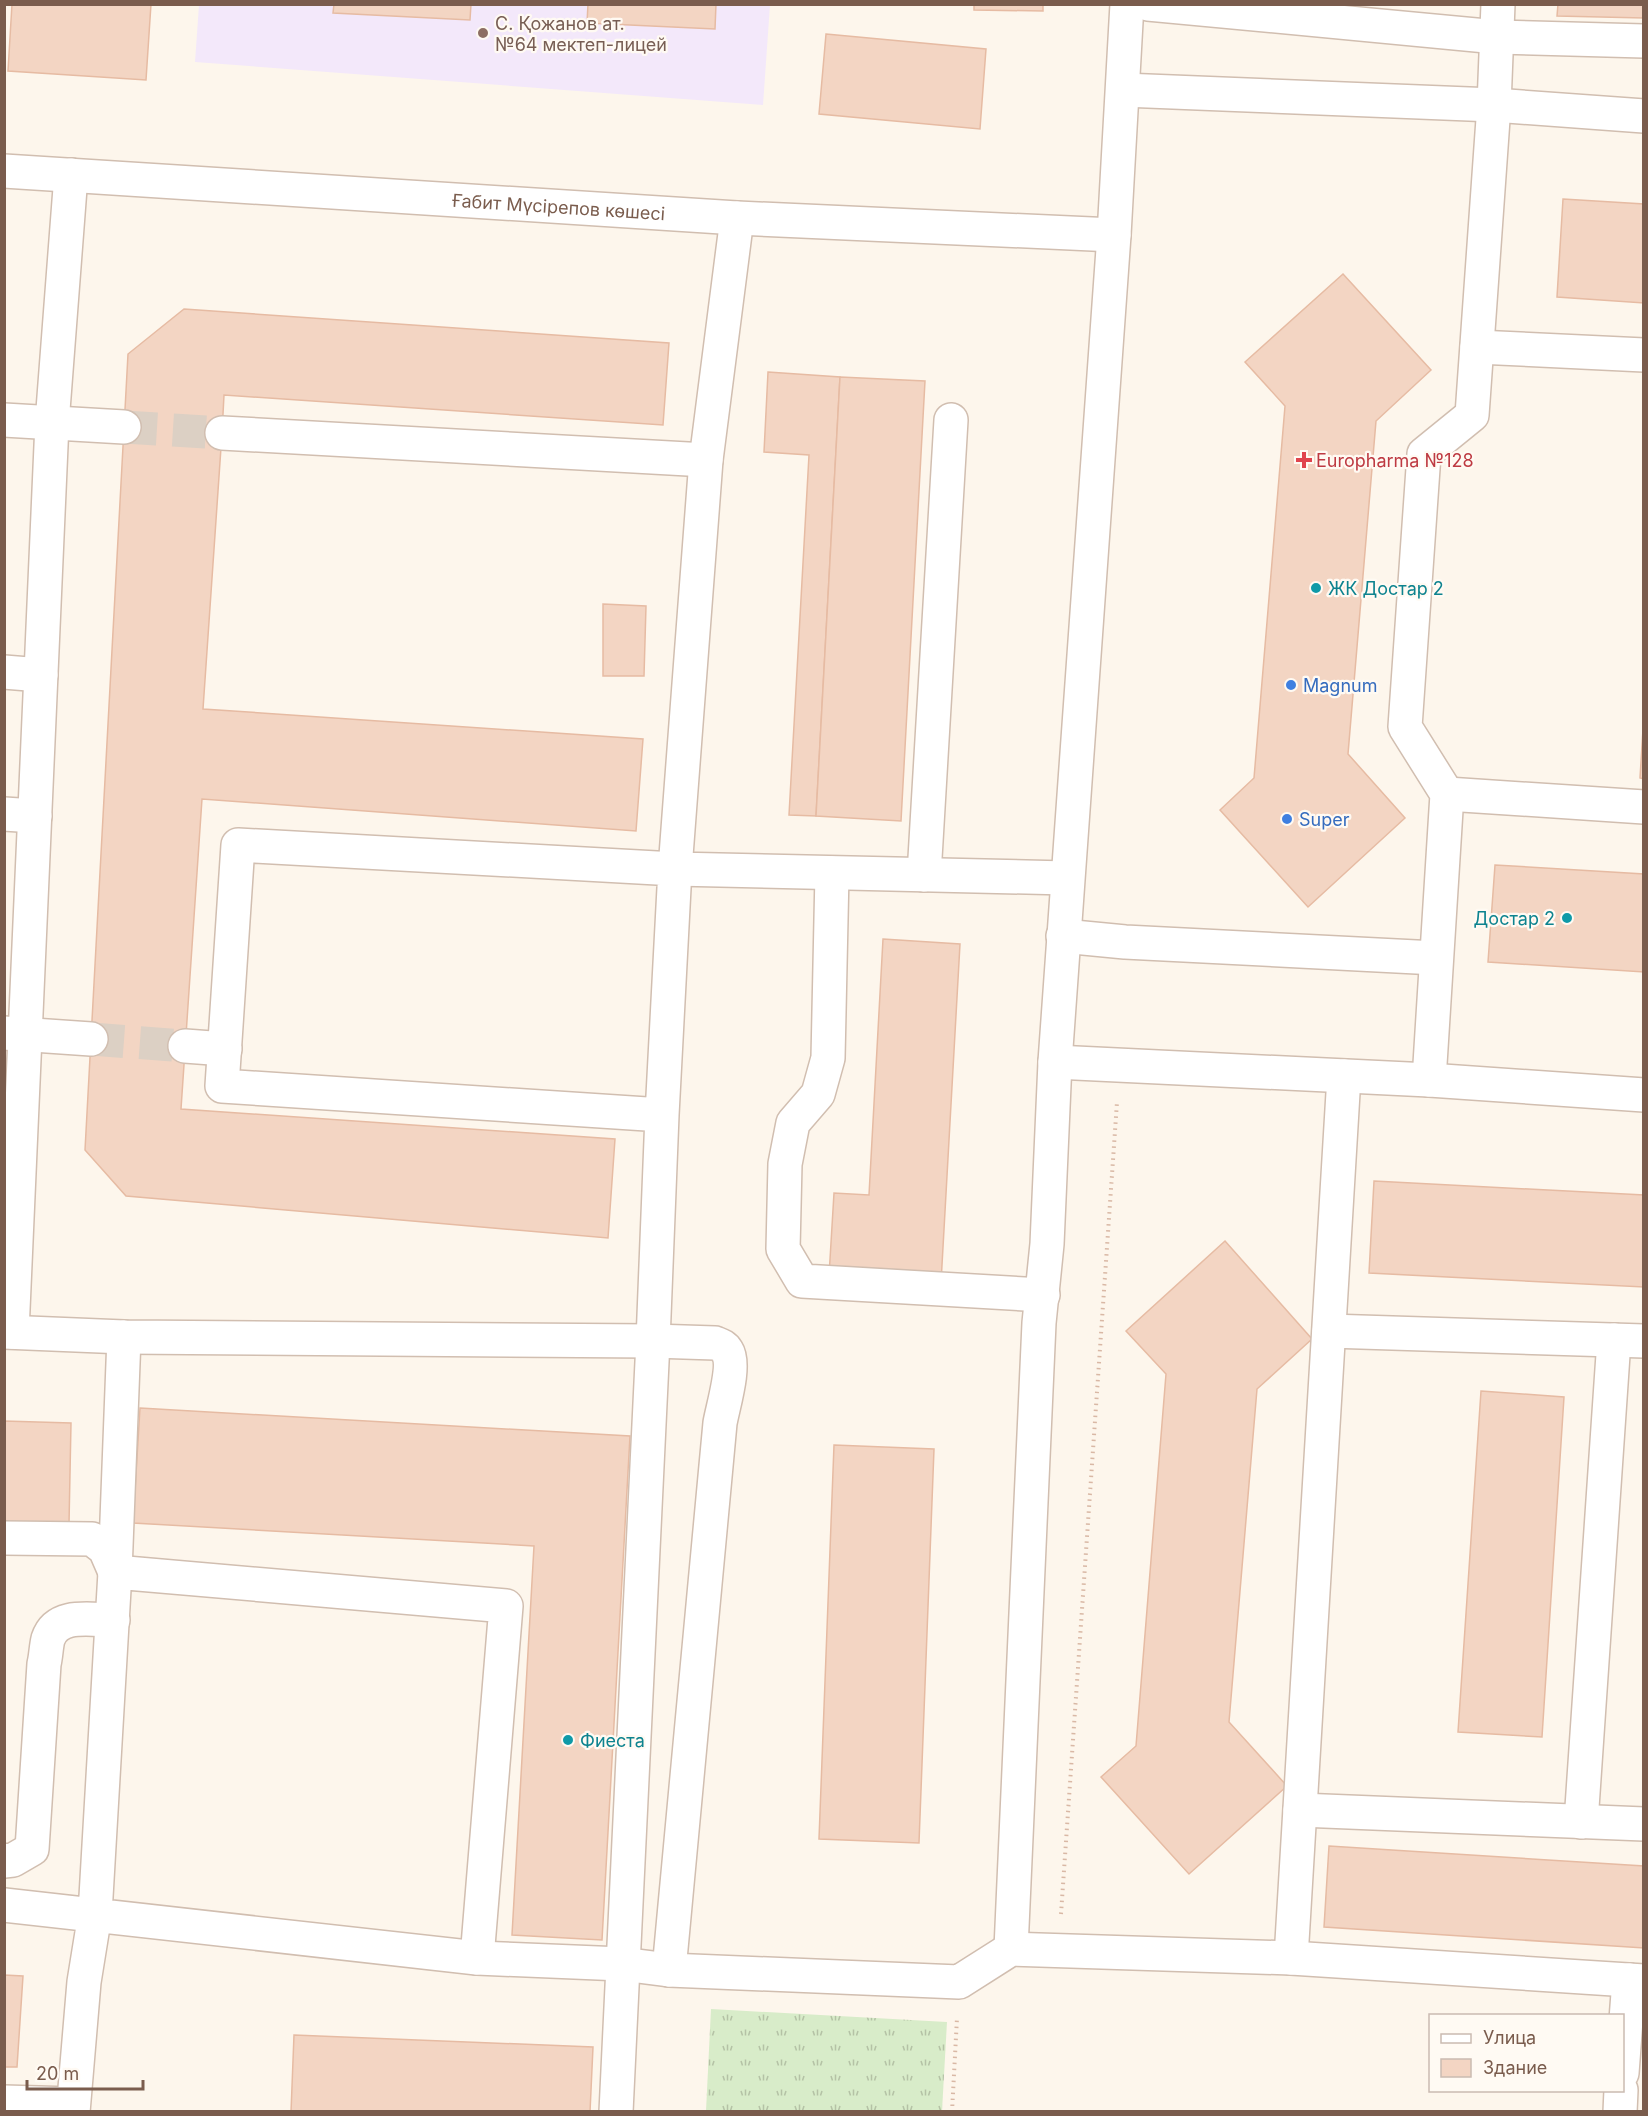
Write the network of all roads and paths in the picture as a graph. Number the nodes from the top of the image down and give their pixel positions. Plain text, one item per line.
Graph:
1 (1127, 4) edge
2 (1148, 4) edge
3 (1498, 4) edge
4 (1497, 37) junction
5 (1644, 41) edge
6 (1123, 90) junction
7 (1494, 105) junction
8 (1644, 116) edge
9 (4, 171) edge
10 (71, 175) junction
11 (737, 218) junction
12 (1114, 235) junction
13 (1477, 347) junction
14 (1644, 355) edge
15 (4, 420) edge
16 (951, 420) dead end
17 (52, 423) junction
18 (124, 427) tunnel mouth
19 (222, 433) tunnel mouth
20 (706, 460) junction
21 (4, 672) edge
22 (41, 675) junction
23 (1447, 794) junction
24 (1644, 807) edge
25 (20, 815) edge
26 (675, 870) junction
27 (832, 873) junction
28 (924, 875) junction
29 (1067, 878) junction
30 (1064, 936) junction
31 (1436, 958) junction
32 (15, 1034) edge
33 (91, 1039) tunnel mouth
34 (185, 1046) tunnel mouth
35 (225, 1049) junction
36 (1054, 1062) junction
37 (1119, 1065) junction
38 (1344, 1076) junction
39 (1429, 1080) junction
40 (1644, 1095) edge
41 (662, 1115) junction
42 (1043, 1295) junction
43 (1329, 1331) junction
44 (8, 1332) edge
45 (124, 1337) junction
46 (1629, 1340) edge
47 (653, 1341) junction
48 (4, 1538) edge
49 (115, 1572) junction
50 (113, 1620) junction
51 (1300, 1810) junction
52 (1581, 1822) junction
53 (1644, 1824) edge
54 (4, 1861) edge
55 (4, 1905) edge
56 (95, 1914) junction
57 (1011, 1949) junction
58 (1059, 1951) junction
59 (477, 1958) junction
60 (1291, 1958) junction
61 (622, 1964) junction
62 (669, 1970) junction
63 (1636, 1981) edge
64 (960, 1982) junction
65 (1624, 2066) edge
66 (1621, 2092) edge
67 (4, 2102) edge
68 (73, 2108) edge
69 (616, 2112) edge
70 (952, 2112) edge
71 (1620, 2112) edge

1 - 6 street
2 - 4 street
3 - 4 street
4 - 5 street
4 - 7 street
6 - 7 street
6 - 12 street
7 - 8 street
7 - 13 street
9 - 10 street, Ғабит Мүсірепов көшесі
10 - 11 street, Ғабит Мүсірепов көшесі
10 - 17 street
11 - 12 street, Ғабит Мүсірепов көшесі
11 - 20 street
12 - 29 street
13 - 14 street
13 - 23 street
15 - 17 street
16 - 28 street
17 - 18 street
17 - 22 street
19 - 20 street
20 - 26 street
21 - 22 street
22 - 25 street
23 - 24 street
23 - 31 street
25 - 32 street
26 - 27 street
26 - 35 street
26 - 41 street
27 - 28 street
27 - 42 street
28 - 29 street
29 - 30 street
30 - 31 street
30 - 36 street
31 - 39 street
32 - 33 street
32 - 44 street
34 - 35 street
35 - 41 street
36 - 37 street
36 - 42 street
37 - 38 street
37 - 58 path
38 - 39 street
38 - 43 street
39 - 40 street
41 - 47 street
42 - 57 street
43 - 46 street
43 - 51 street
44 - 45 street
45 - 47 street
45 - 49 street
46 - 52 street
47 - 61 street
47 - 62 street
48 - 49 street
49 - 50 street
49 - 59 street
50 - 54 street
50 - 56 street
51 - 52 street
51 - 60 street
52 - 53 street
55 - 56 street
56 - 59 street
56 - 68 street
57 - 58 street
57 - 64 street
58 - 60 street
59 - 61 street
60 - 63 street
61 - 62 street
61 - 69 street
62 - 64 street
63 - 65 street
64 - 70 path
66 - 71 street
67 - 68 street

